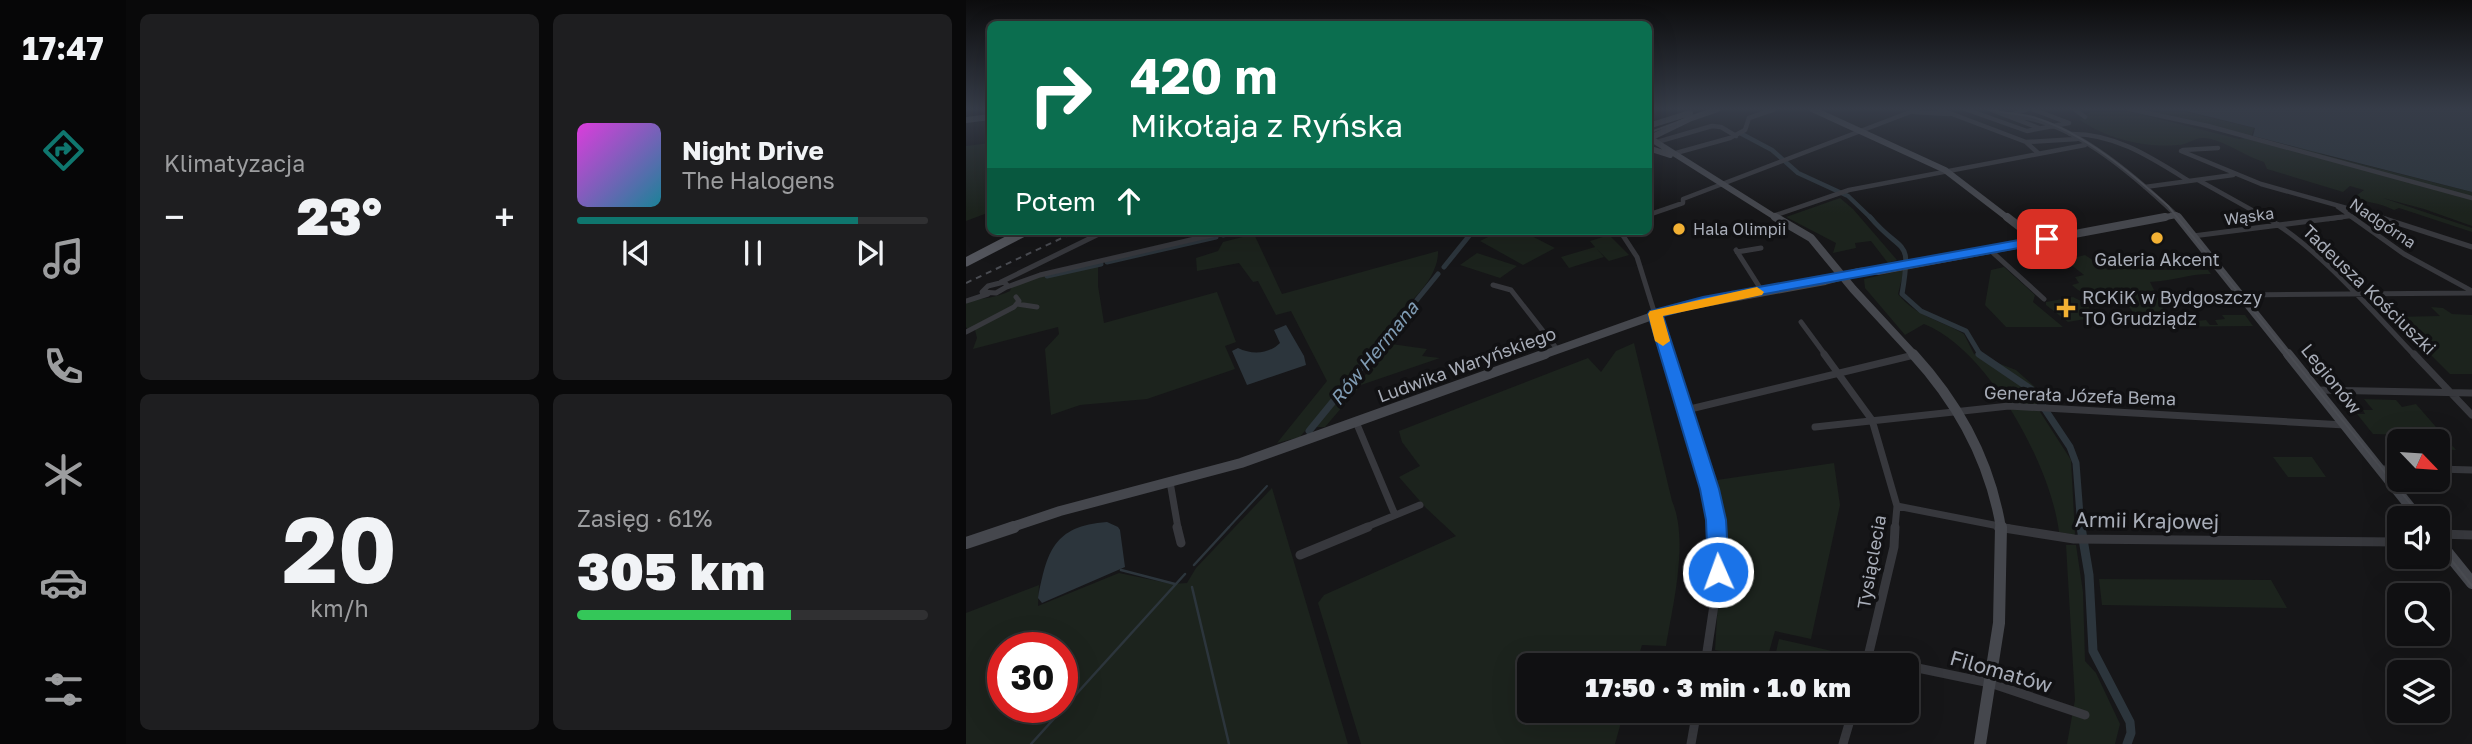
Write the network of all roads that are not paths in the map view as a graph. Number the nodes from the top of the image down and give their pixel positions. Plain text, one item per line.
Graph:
1 (1659, 144) edge
2 (1707, 144) edge
3 (1830, 144) edge
4 (1886, 144) edge
5 (2028, 144) edge
6 (2117, 144) edge
7 (2273, 144) edge
8 (2085, 145) joint
9 (2218, 148) dead end
10 (1652, 149) edge
11 (1676, 153) junction
12 (2038, 153) junction
13 (1945, 170) junction
14 (1701, 171) junction
15 (2235, 174) junction
16 (2198, 180) junction
17 (2189, 181) junction
18 (1722, 185) junction
19 (2145, 187) junction
20 (2472, 198) edge
21 (2334, 204) junction
22 (1652, 214) edge
23 (2176, 215) junction
24 (1773, 216) junction
25 (2350, 216) junction
26 (2280, 225) junction
27 (1018, 235) edge
28 (1097, 235) edge
29 (1212, 235) edge
30 (1623, 235) edge
31 (2193, 236) junction
32 (2038, 241) junction
33 (2472, 247) edge
34 (1761, 248) dead end
35 (1990, 250) junction
36 (966, 262) edge
37 (1028, 268) junction
38 (1037, 275) junction
39 (1843, 276) junction
40 (1005, 285) junction
41 (1493, 285) dead end
42 (1762, 291) junction
43 (985, 292) junction
44 (2472, 292) edge
45 (996, 293) junction
46 (2356, 294) junction
47 (2241, 295) junction
48 (2044, 299) dead end
49 (966, 300) edge
50 (1017, 300) junction
51 (1037, 307) dead end
52 (1655, 314) junction
53 (1801, 322) dead end
54 (966, 332) edge
55 (1557, 349) junction
56 (1914, 355) junction
57 (1840, 374) junction
58 (2316, 390) junction
59 (2451, 392) junction
60 (2472, 393) edge
61 (1686, 410) junction
62 (1957, 410) junction
63 (2472, 415) edge
64 (1872, 419) junction
65 (1356, 422) junction
66 (2345, 425) junction
67 (1815, 428) dead end
68 (2380, 468) junction
69 (2387, 468) edge
70 (2450, 469) edge
71 (2472, 470) edge
72 (1170, 482) junction
73 (1420, 505) dead end
74 (1897, 506) junction
75 (2410, 506) edge
76 (1395, 515) junction
77 (2001, 527) junction
78 (2472, 535) edge
79 (2450, 538) edge
80 (2387, 542) edge
81 (966, 543) edge
82 (1181, 543) dead end
83 (1300, 555) dead end
84 (2450, 555) edge
85 (2472, 583) edge
86 (1707, 653) edge
87 (1869, 653) edge
88 (1919, 668) edge
89 (1990, 683) junction
90 (2085, 715) dead end
91 (1695, 723) edge
92 (1849, 723) edge
93 (1691, 744) edge
94 (1843, 744) edge
95 (1980, 744) edge

1 - 11 street
2 - 11 street
3 - 18 street
4 - 13 street
5 - 12 street
6 - 17 street
7 - 20 street
8 - 12 street
8 - 19 street
9 - 15 street, Nadgórna
10 - 14 street
11 - 14 street
12 - 13 street
13 - 24 street
13 - 32 street
14 - 18 street
15 - 16 street
15 - 21 street, Nadgórna
16 - 17 street
16 - 26 street, Tadeusza Kościuszki
17 - 19 street
18 - 22 street
18 - 24 street
19 - 23 street
21 - 25 street, Nadgórna
21 - 33 street
23 - 31 street, Legionów
23 - 32 street, Ludwika Waryńskiego
24 - 39 street
25 - 26 street, Wąska
25 - 44 street, Nadgórna
26 - 31 street, Wąska
26 - 46 street, Tadeusza Kościuszki
27 - 36 main road
28 - 37 street
29 - 38 street
30 - 52 street
31 - 47 street, Legionów
32 - 35 street, Ludwika Waryńskiego
34 - 42 street
35 - 39 street, Ludwika Waryńskiego
35 - 48 street
37 - 38 street
37 - 40 street
38 - 40 street
39 - 42 street, Ludwika Waryńskiego
39 - 56 street
40 - 43 street
40 - 45 street
40 - 50 street
41 - 55 street
42 - 52 street, Ludwika Waryńskiego
43 - 45 street
43 - 49 street
44 - 46 street
45 - 50 street
46 - 47 street
46 - 59 street, Tadeusza Kościuszki
47 - 58 street, Legionów
50 - 51 street
50 - 54 street
52 - 55 street, Ludwika Waryńskiego
52 - 61 street
53 - 57 street, Tysiąclecia
55 - 65 street, Ludwika Waryńskiego
56 - 57 street
56 - 62 street
57 - 61 street
57 - 64 street, Tysiąclecia
58 - 59 street
58 - 66 street, Legionów
59 - 60 street
59 - 63 street, Tadeusza Kościuszki
61 - 86 street
62 - 64 street, Generała Józefa Bema
62 - 66 street, Generała Józefa Bema
62 - 77 street
64 - 67 street, Generała Józefa Bema
64 - 74 street, Tysiąclecia
65 - 72 street, Ludwika Waryńskiego
65 - 76 street
66 - 68 street, Legionów
68 - 69 street
68 - 75 street, Legionów
70 - 71 street
72 - 81 street, Ludwika Waryńskiego
72 - 82 street
73 - 76 street
74 - 77 street, Armii Krajowej
74 - 87 street, Tysiąclecia
76 - 83 street
77 - 80 street, Armii Krajowej
77 - 89 street
78 - 79 street
84 - 85 street
88 - 89 street, Filomatów
89 - 90 street, Filomatów
89 - 95 street
91 - 93 street
92 - 94 street

